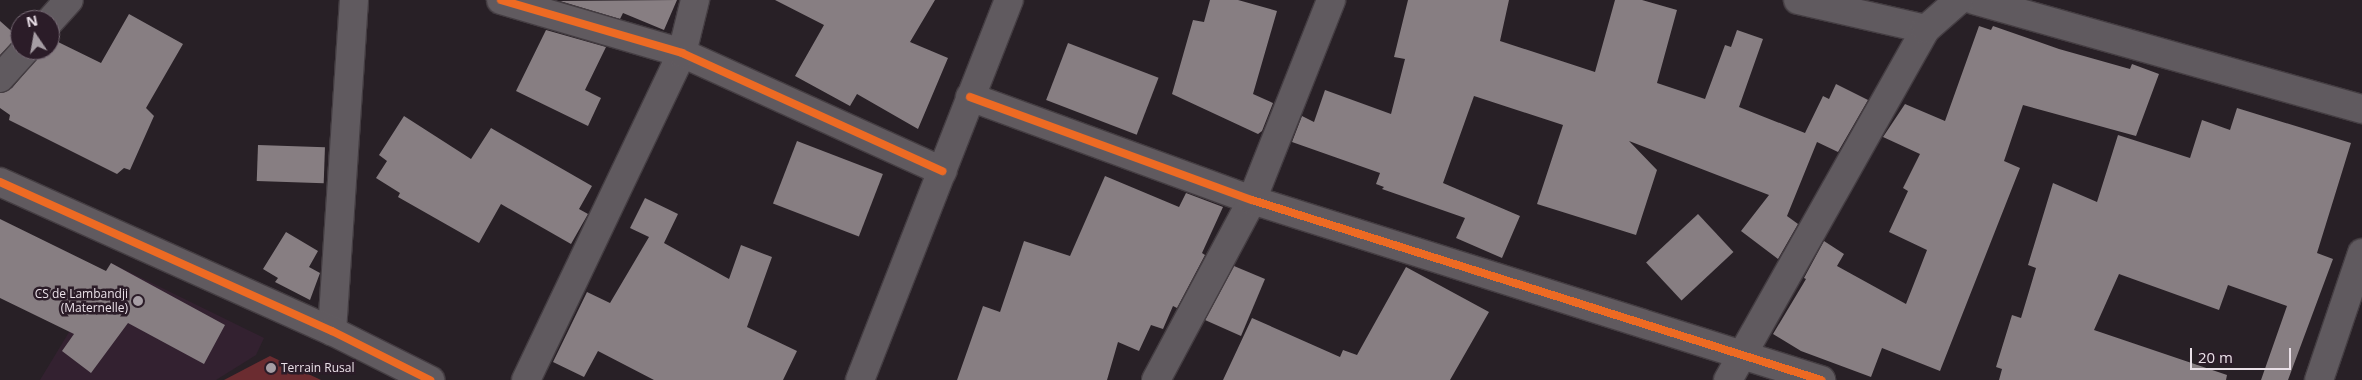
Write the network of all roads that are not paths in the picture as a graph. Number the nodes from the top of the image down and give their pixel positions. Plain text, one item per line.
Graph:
1 (69, 0) edge
2 (354, 0) edge
3 (501, 0) edge
4 (695, 0) edge
5 (1008, 0) edge
6 (1331, 0) edge
7 (1798, 0) edge
8 (1959, 0) edge
9 (1974, 0) edge
10 (60, 10) edge
11 (1926, 29) junction
12 (682, 53) junction
13 (16, 60) edge
14 (0, 78) edge
15 (970, 97) junction
16 (2362, 109) edge
17 (942, 171) junction
18 (0, 182) edge
19 (1252, 200) junction
20 (2362, 253) edge
21 (332, 331) junction
22 (1740, 355) junction
23 (430, 380) edge
24 (526, 380) edge
25 (860, 380) edge
26 (1156, 380) edge
27 (1728, 380) edge
28 (1820, 380) edge
29 (2318, 380) edge

1 - 10 street
2 - 21 street
3 - 12 street
4 - 12 street
5 - 15 street
6 - 19 street
7 - 11 street
8 - 11 street
9 - 16 street
11 - 22 street
12 - 17 street
12 - 24 street
13 - 14 street
15 - 17 street
15 - 19 street
17 - 25 street
18 - 21 street
19 - 22 street
19 - 26 street
20 - 29 street
21 - 23 street
22 - 27 street
22 - 28 street

